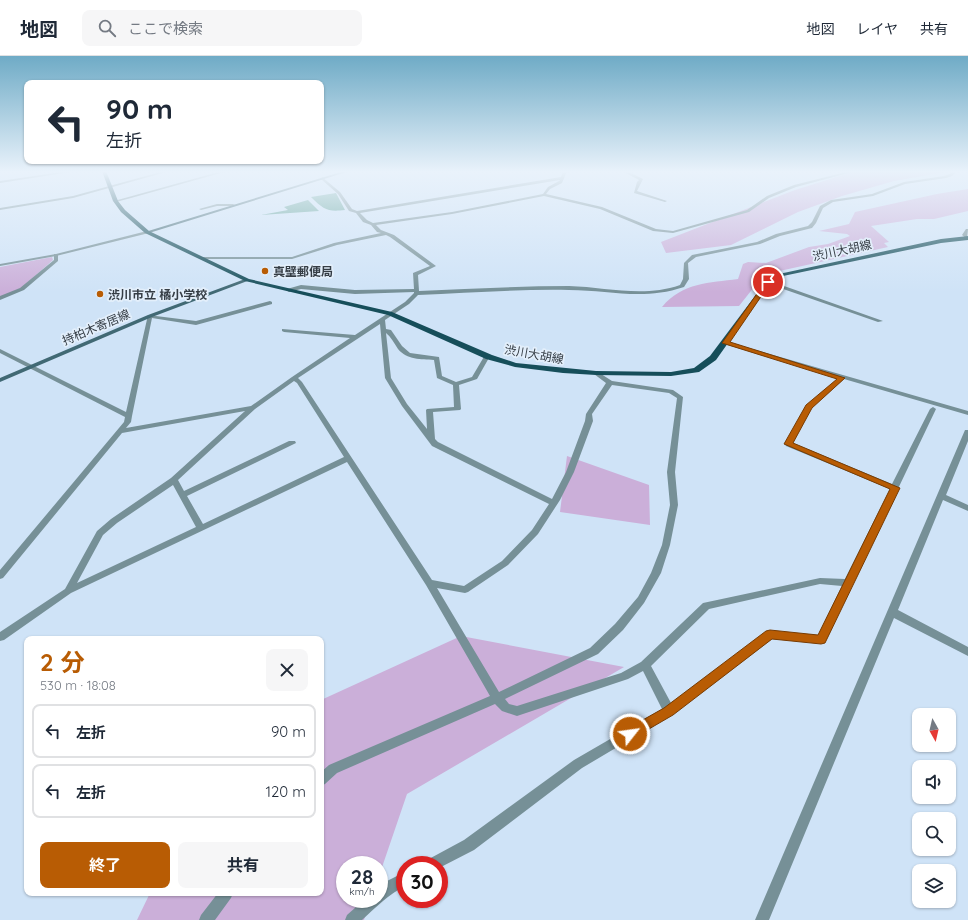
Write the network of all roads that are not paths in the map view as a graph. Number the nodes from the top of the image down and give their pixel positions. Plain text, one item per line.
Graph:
1 (123, 211) edge
2 (213, 211) edge
3 (361, 211) edge
4 (458, 211) edge
5 (609, 211) edge
6 (747, 211) edge
7 (819, 211) edge
8 (357, 212) joint
9 (373, 224) junction
10 (968, 230) edge
11 (147, 232) junction
12 (385, 234) junction
13 (968, 238) edge
14 (56, 255) junction
15 (203, 258) junction
16 (0, 265) edge
17 (247, 280) junction
18 (768, 282) junction
19 (289, 290) junction
20 (417, 292) junction
21 (0, 298) edge
22 (270, 303) dead end
23 (390, 313) junction
24 (150, 316) junction
25 (382, 318) junction
26 (880, 321) dead end
27 (284, 330) dead end
28 (383, 331) junction
29 (355, 337) junction
30 (726, 343) junction
31 (0, 352) edge
32 (487, 356) junction
33 (32, 367) junction
34 (596, 372) junction
35 (294, 378) junction
36 (842, 378) junction
37 (0, 380) edge
38 (610, 383) junction
39 (456, 384) junction
40 (253, 408) junction
41 (933, 409) dead end
42 (968, 413) edge
43 (129, 416) junction
44 (120, 430) junction
45 (968, 432) edge
46 (431, 438) junction
47 (292, 443) dead end
48 (348, 458) junction
49 (174, 480) junction
50 (895, 488) junction
51 (182, 495) junction
52 (941, 496) junction
53 (554, 503) junction
54 (968, 508) edge
55 (201, 528) junction
56 (0, 576) edge
57 (429, 583) junction
58 (848, 583) junction
59 (68, 591) junction
60 (892, 612) junction
61 (0, 637) edge
62 (968, 652) edge
63 (645, 665) junction
64 (497, 698) junction
65 (669, 712) junction
66 (324, 777) edge
67 (448, 857) edge
68 (224, 896) edge
69 (365, 908) edge
70 (206, 920) edge
71 (352, 920) edge
72 (762, 920) edge

1 - 11 main road, 渋川大胡線
2 - 11 main road
3 - 8 street
4 - 9 street
5 - 6 street
7 - 20 street
8 - 9 street
9 - 12 street
10 - 13 street
11 - 14 street
11 - 15 main road, 渋川大胡線
12 - 15 street
12 - 20 street
13 - 18 main road, 渋川大胡線
14 - 16 street
14 - 21 street
15 - 17 main road, 渋川大胡線
17 - 19 main road, 渋川大胡線
17 - 24 main road, 持柏木寄居線
18 - 26 street
18 - 30 main road, 渋川大胡線
19 - 20 street
19 - 23 main road, 渋川大胡線
20 - 23 street
22 - 24 street
23 - 25 street
23 - 32 main road, 渋川大胡線
24 - 33 main road, 持柏木寄居線
24 - 43 street
25 - 28 street
25 - 29 street
27 - 29 street
28 - 39 street
28 - 46 street
29 - 35 street
30 - 34 main road, 渋川大胡線
30 - 36 street
31 - 33 street
32 - 34 main road, 渋川大胡線
32 - 39 street
33 - 37 main road, 持柏木寄居線
33 - 43 street
34 - 38 street
35 - 40 street
35 - 48 street
36 - 42 street
36 - 50 street
38 - 53 street
38 - 64 street
39 - 46 street
40 - 44 street
40 - 49 street
41 - 50 street
43 - 44 street
44 - 56 street
45 - 52 street
46 - 53 street
47 - 51 street
48 - 55 street
48 - 57 street
49 - 51 street
49 - 59 street
50 - 58 street
51 - 55 street
52 - 54 street
52 - 60 street
53 - 57 street
55 - 59 street
57 - 64 street
58 - 63 street
58 - 65 street
59 - 61 street
60 - 62 street
60 - 72 street
63 - 64 street
63 - 65 street
64 - 66 street
65 - 67 street
68 - 70 street
69 - 71 street

